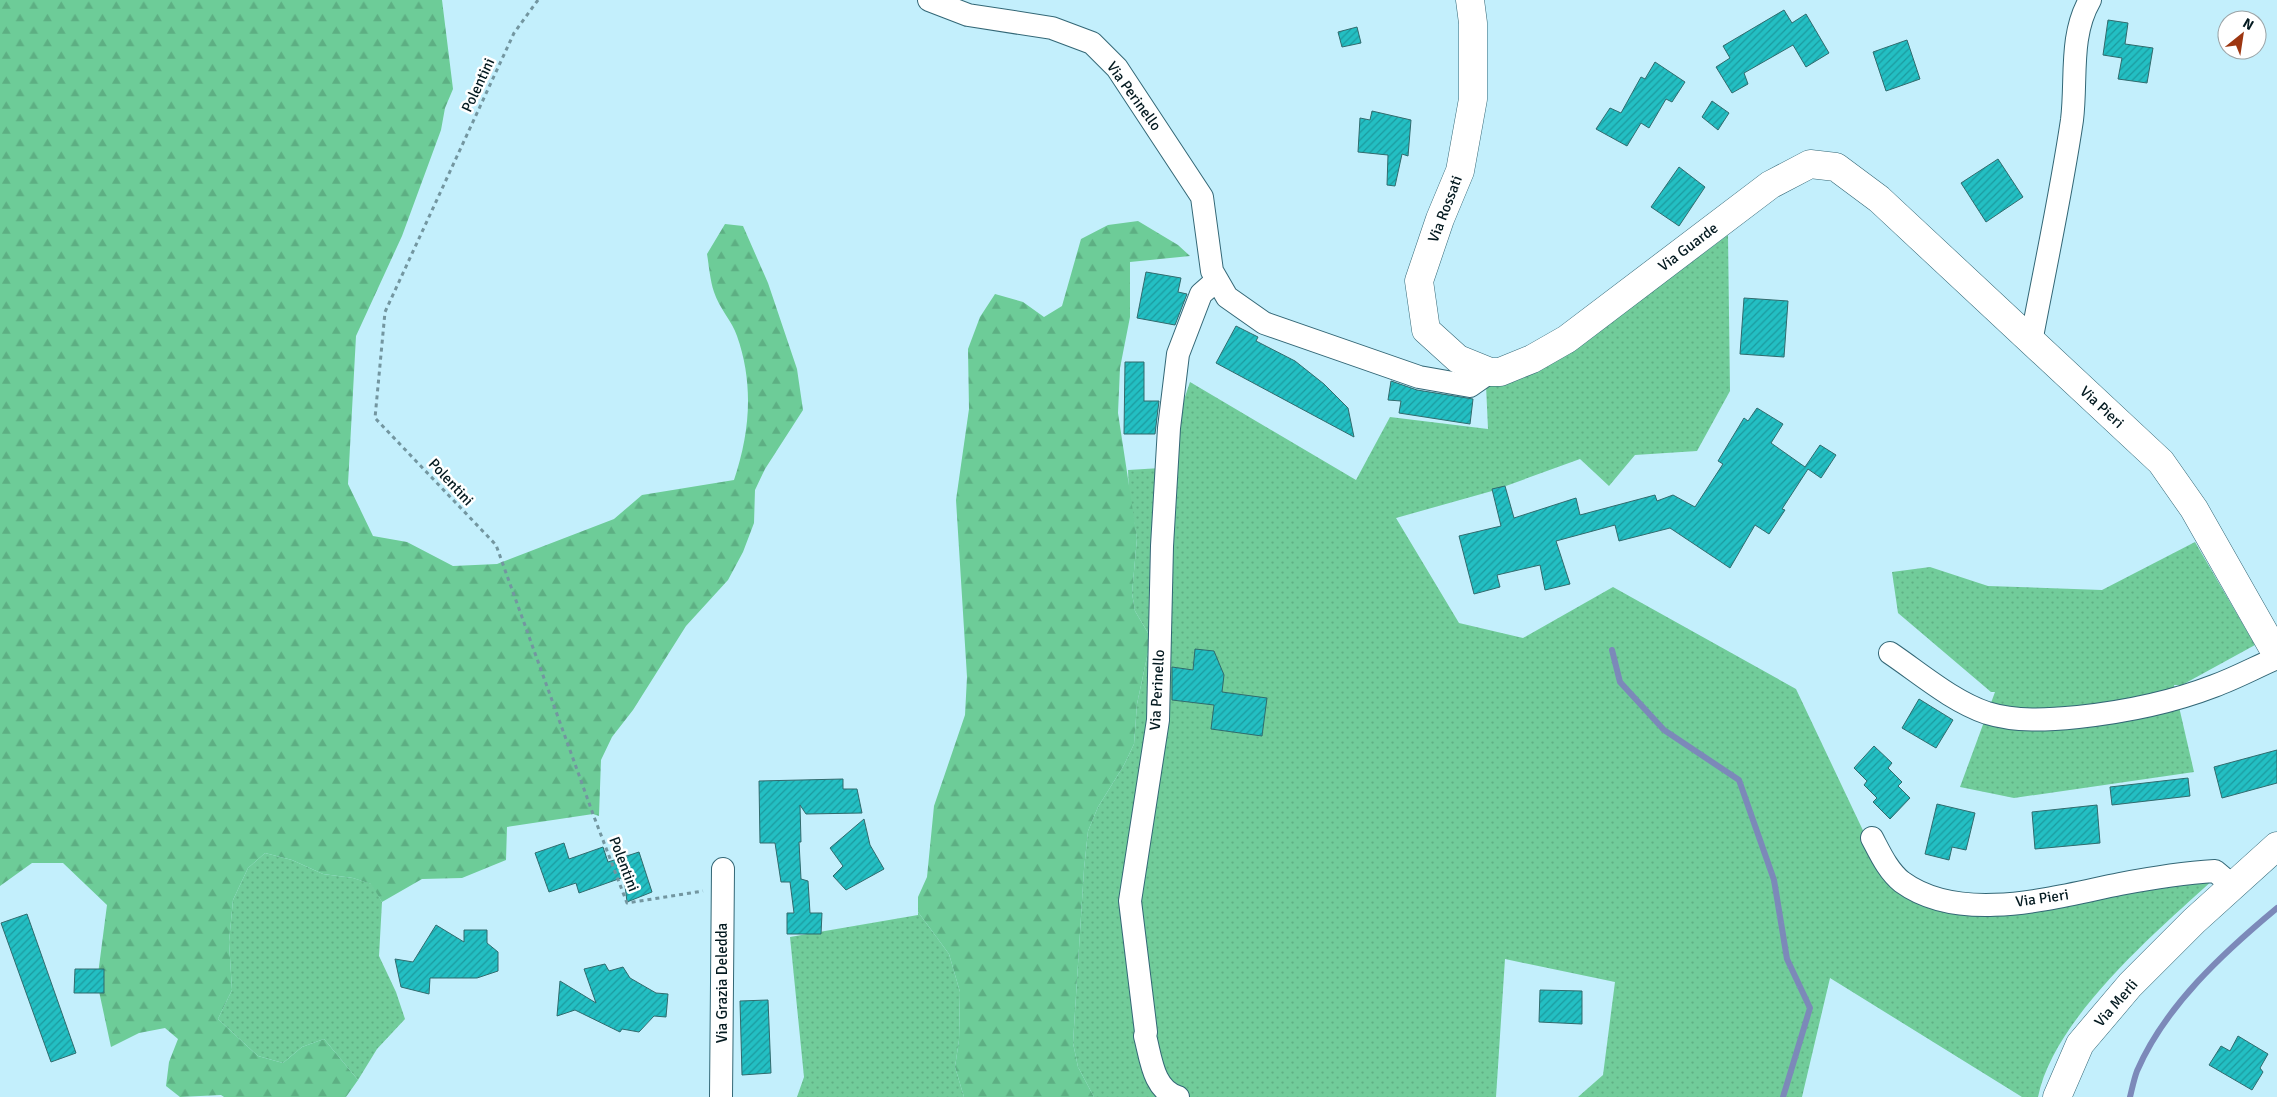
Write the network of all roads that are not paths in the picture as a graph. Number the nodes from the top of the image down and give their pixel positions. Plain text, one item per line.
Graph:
1 (929, 0) edge
2 (1470, 0) edge
3 (2090, 0) edge
4 (1879, 199) joint
5 (1217, 280) junction
6 (2031, 342) junction
7 (1495, 372) junction
8 (1890, 653) dead end
9 (2277, 656) edge
10 (1872, 838) dead end
11 (2277, 846) edge
12 (723, 879) road end
13 (2233, 886) junction
14 (721, 1097) edge
15 (1178, 1097) edge
16 (2056, 1097) edge

1 - 5 street, Via Perinello
2 - 7 street, Via Rossati
3 - 6 street
4 - 6 street, Via Pieri
4 - 7 street, Via Guarde
5 - 7 street, Via Perinello
5 - 15 street, Via Perinello
6 - 9 street, Via Pieri
8 - 9 street, Via Pieri
10 - 13 street, Via Pieri
11 - 13 street
12 - 14 street, Via Grazia Deledda
13 - 16 street, Via Merli

